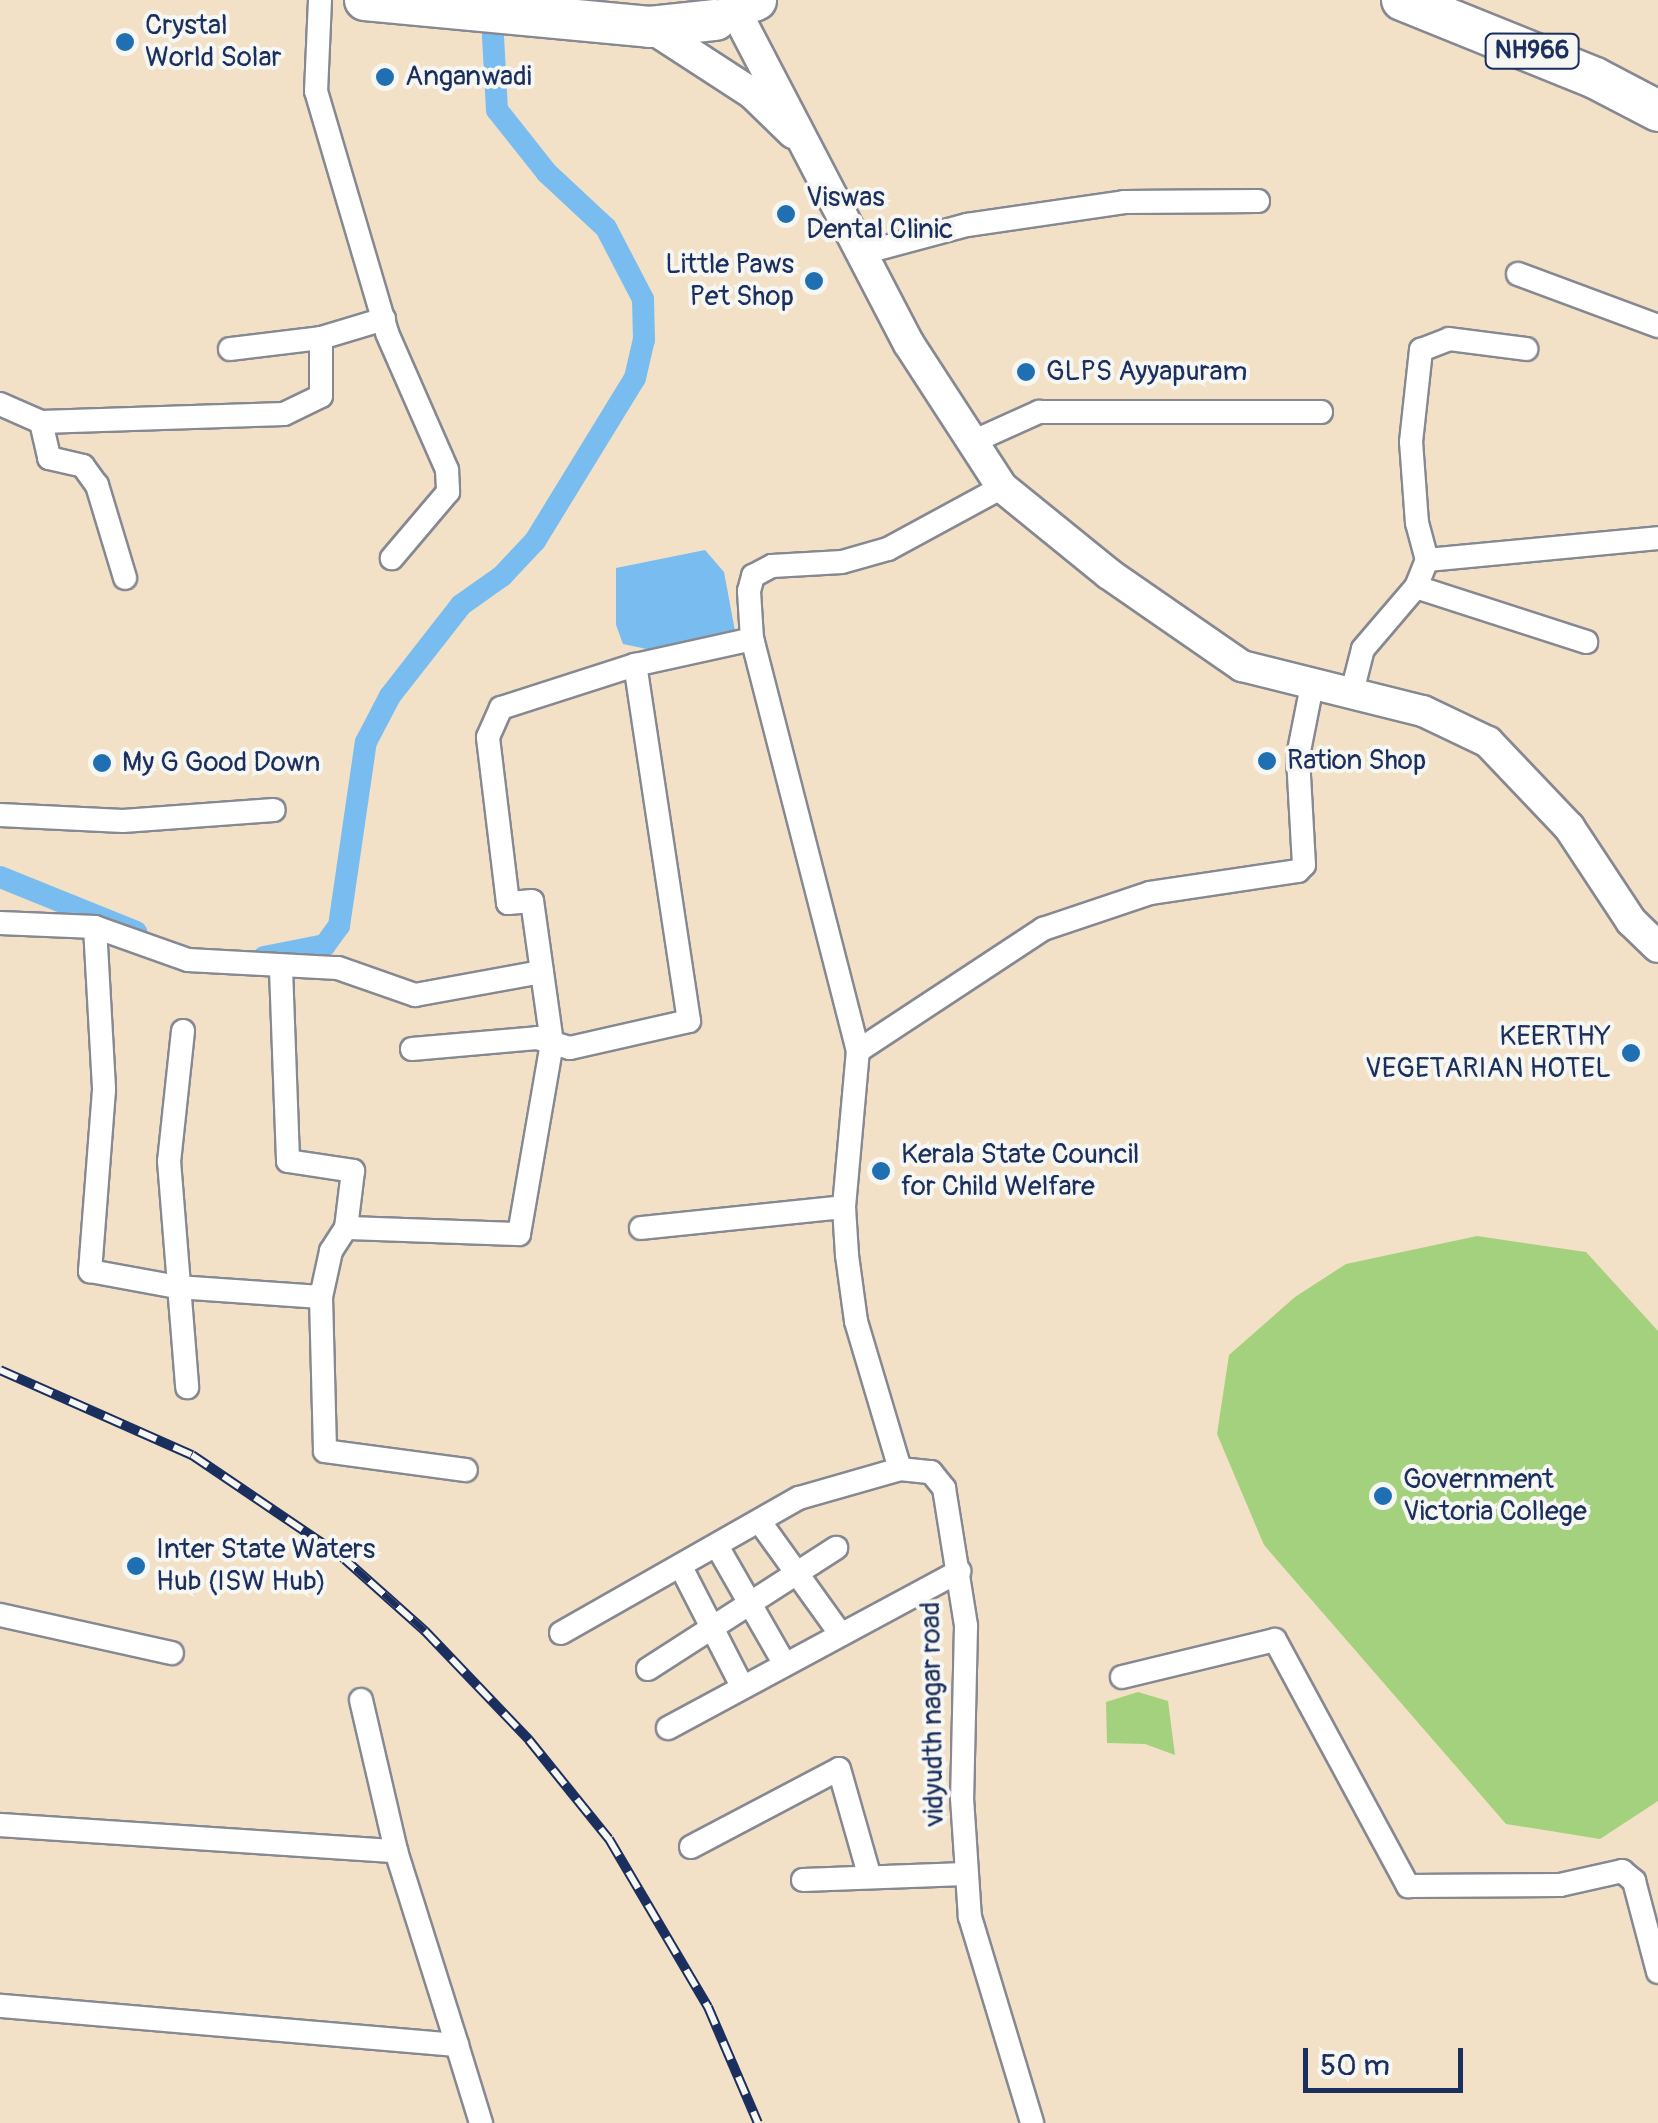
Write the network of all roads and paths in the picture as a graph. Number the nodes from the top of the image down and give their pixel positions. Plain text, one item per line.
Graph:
1 (320, 0) edge
2 (365, 0) edge
3 (1402, 0) edge
4 (1465, 0) edge
5 (731, 6) edge
6 (650, 27) junction
7 (1658, 85) edge
8 (1658, 111) edge
9 (812, 153) junction
10 (1258, 201) dead end
11 (863, 252) junction
12 (1518, 274) dead end
13 (384, 319) junction
14 (1658, 326) edge
15 (321, 338) junction
16 (230, 349) dead end
17 (1526, 350) dead end
18 (0, 404) edge
19 (1321, 412) dead end
20 (42, 422) junction
21 (970, 443) junction
22 (1002, 487) junction
23 (1658, 538) edge
24 (392, 558) dead end
25 (1428, 560) junction
26 (125, 578) dead end
27 (1416, 587) junction
28 (752, 638) junction
29 (1586, 642) dead end
30 (635, 665) junction
31 (1312, 685) junction
32 (1352, 692) junction
33 (274, 810) dead end
34 (0, 815) edge
35 (0, 923) edge
36 (95, 927) junction
37 (1658, 948) edge
38 (281, 969) junction
39 (542, 972) junction
40 (182, 1031) dead end
41 (552, 1043) junction
42 (412, 1049) dead end
43 (858, 1051) junction
44 (844, 1207) junction
45 (346, 1228) junction
46 (641, 1228) dead end
47 (177, 1287) junction
48 (321, 1296) junction
49 (187, 1387) dead end
50 (900, 1469) junction
51 (466, 1470) dead end
52 (760, 1522) junction
53 (718, 1546) junction
54 (836, 1548) dead end
55 (681, 1567) junction
56 (959, 1572) junction
57 (798, 1574) junction
58 (750, 1604) junction
59 (0, 1615) edge
60 (712, 1628) junction
61 (839, 1632) junction
62 (561, 1633) dead end
63 (172, 1653) dead end
64 (784, 1663) junction
65 (648, 1670) dead end
66 (1122, 1677) dead end
67 (742, 1686) junction
68 (362, 1700) dead end
69 (668, 1728) dead end
70 (0, 1825) edge
71 (691, 1847) dead end
72 (396, 1851) junction
73 (869, 1874) junction
74 (965, 1874) junction
75 (803, 1880) dead end
76 (1658, 1972) edge
77 (0, 2006) edge
78 (457, 2045) junction
79 (482, 2123) edge
80 (1032, 2123) edge

1 - 13 street
2 - 6 highway
3 - 8 highway, NH966
4 - 7 highway, NH966
5 - 6 highway
5 - 9 main road
6 - 9 main road
9 - 11 main road
10 - 11 street
11 - 21 main road
12 - 14 street
13 - 15 street
13 - 24 street
15 - 16 street
15 - 20 street
17 - 25 street
18 - 20 street
19 - 21 street
20 - 26 street
21 - 22 main road
22 - 28 street
22 - 31 main road
23 - 25 street
25 - 27 street
27 - 29 street
27 - 32 street
28 - 30 street
28 - 43 street
30 - 39 street
30 - 41 street
31 - 32 main road
31 - 43 street
32 - 37 main road
33 - 34 street
35 - 36 street
36 - 38 street
36 - 47 street
38 - 39 street
38 - 45 street
39 - 41 street
40 - 47 street
41 - 42 street
41 - 45 street
43 - 44 street
44 - 46 street
44 - 50 street
45 - 48 street
47 - 48 street
47 - 49 street
48 - 51 street
50 - 52 street
50 - 56 street, vidyudth nagar road
52 - 53 street
52 - 57 street
53 - 55 street
53 - 58 street
54 - 57 street
55 - 60 street
55 - 62 street
56 - 61 street
56 - 74 street, vidyudth nagar road
57 - 58 street
57 - 61 street
58 - 60 street
58 - 64 street
59 - 63 street
60 - 65 street
60 - 67 street
61 - 64 street
64 - 67 street
66 - 76 street
67 - 69 street
68 - 72 street
70 - 72 street
71 - 73 street
72 - 78 street
73 - 74 street
73 - 75 street
74 - 80 street, vidyudth nagar road
77 - 78 street
78 - 79 street

